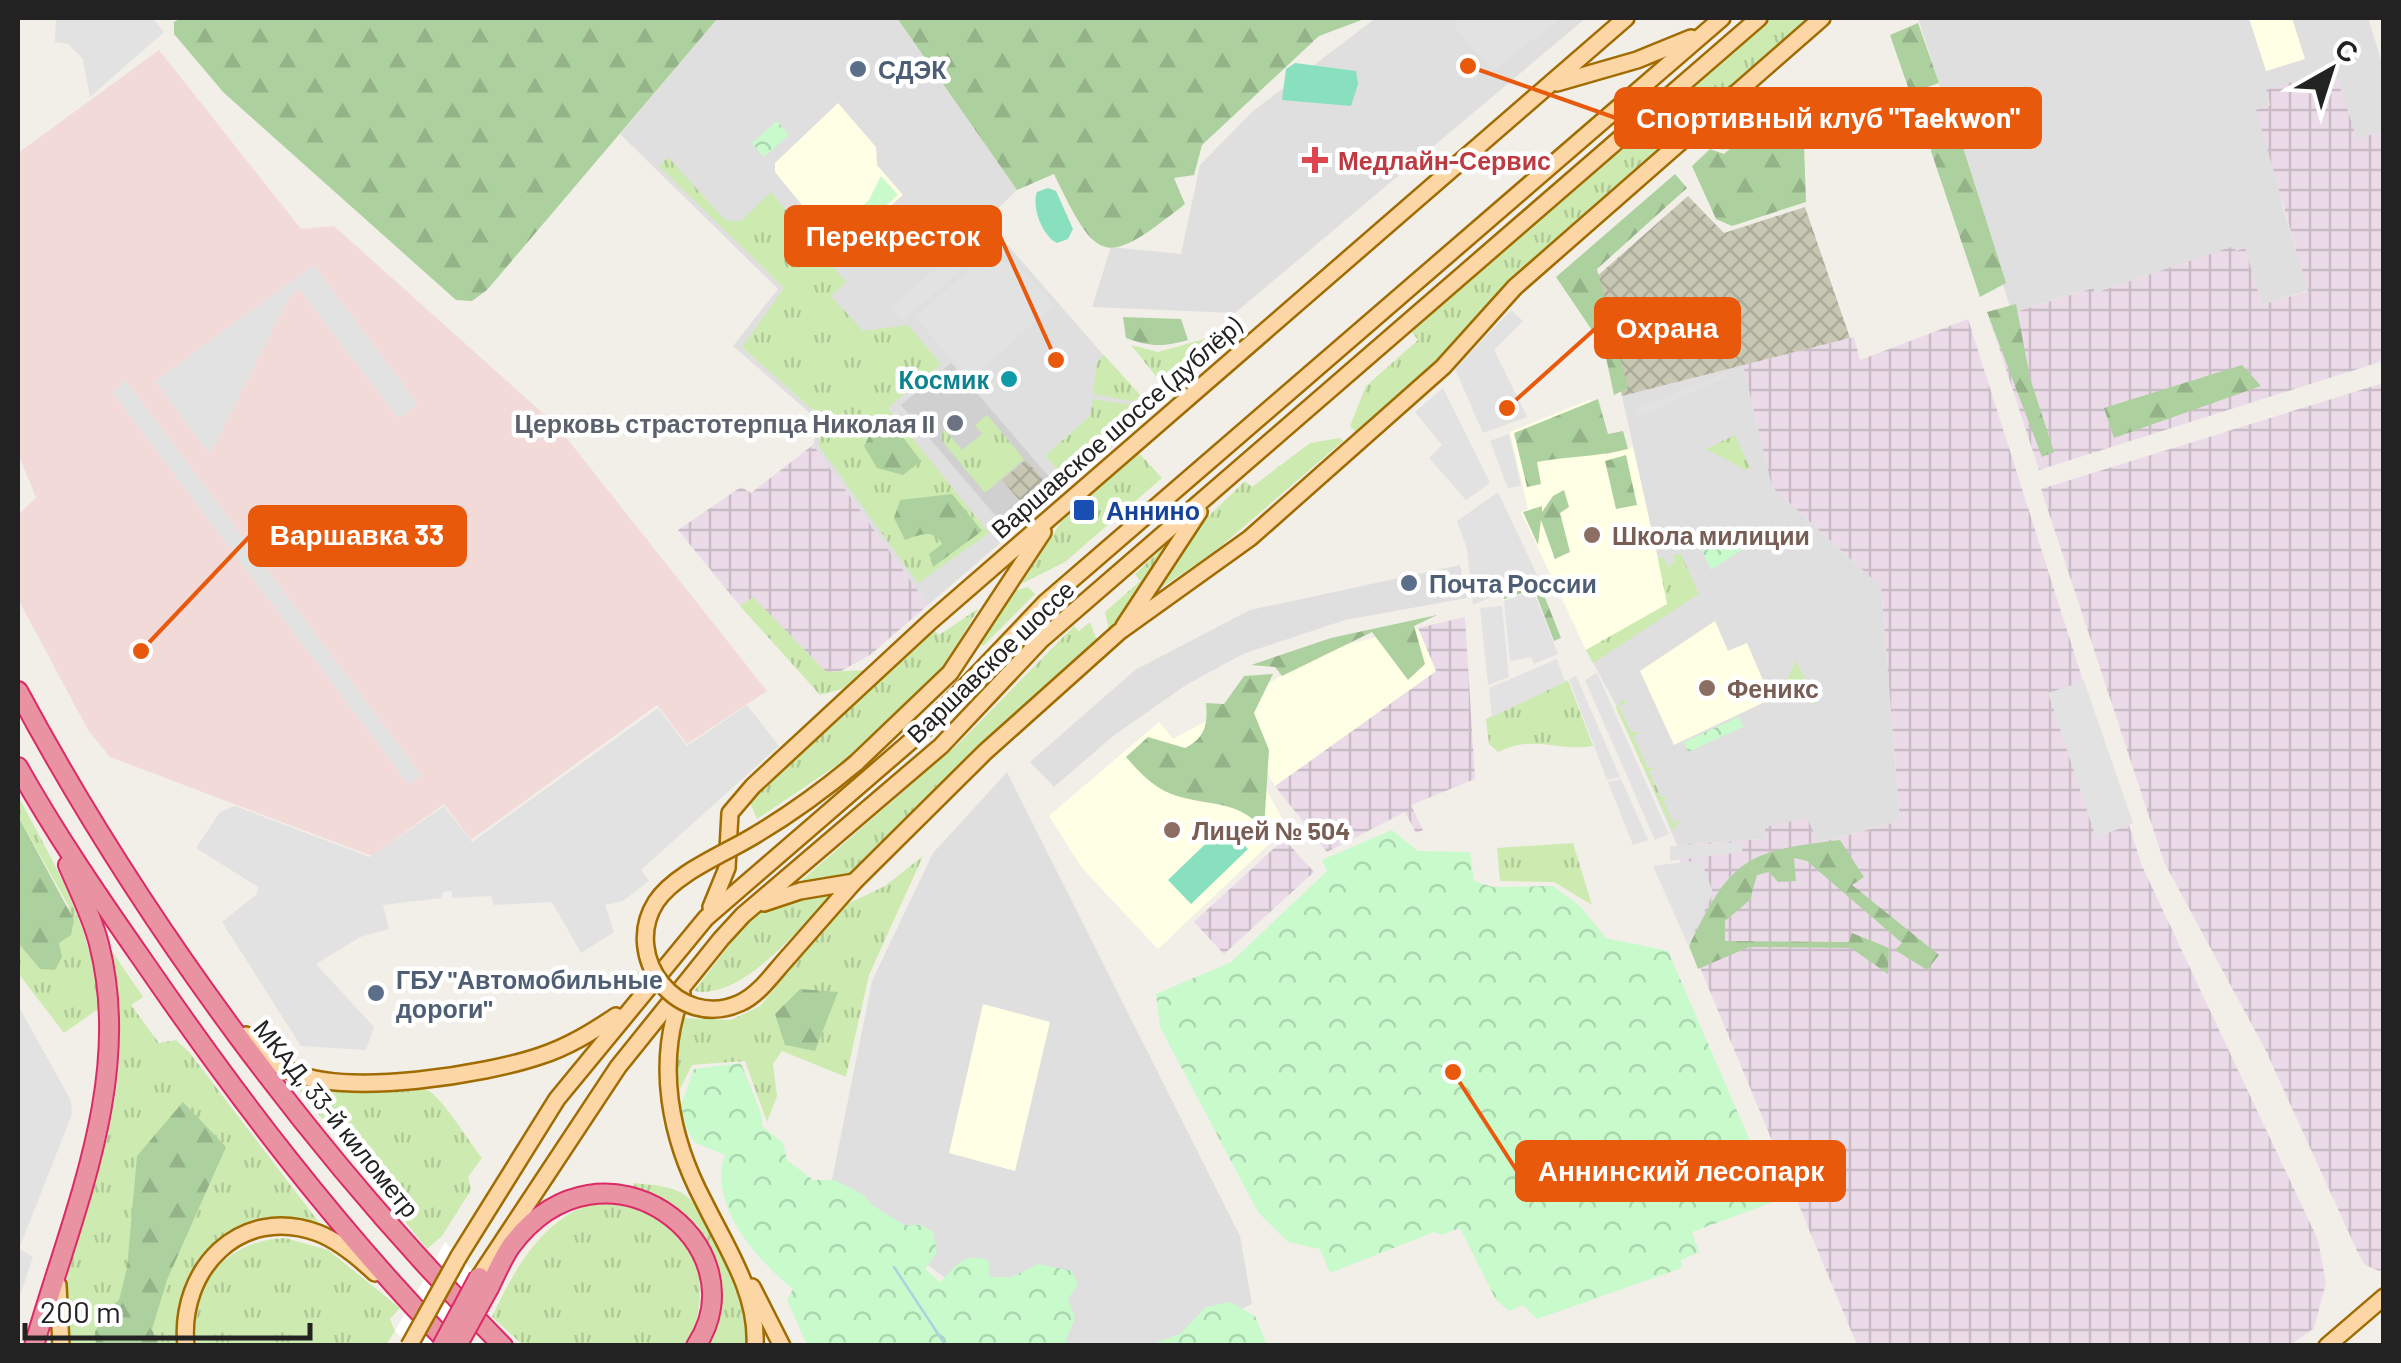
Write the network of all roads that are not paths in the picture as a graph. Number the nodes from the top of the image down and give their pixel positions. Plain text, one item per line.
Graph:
1 (1626, 18) edge
2 (1722, 18) edge
3 (1760, 18) edge
4 (1822, 18) edge
5 (1708, 29) junction
6 (1542, 89) junction
7 (1738, 96) junction
8 (1618, 139) junction
9 (1236, 472) junction
10 (1059, 508) junction
11 (1120, 632) junction
12 (18, 691) edge
13 (20, 771) edge
14 (854, 882) junction
15 (744, 915) junction
16 (706, 918) junction
17 (692, 975) junction
18 (213, 998) junction
19 (628, 1009) junction
20 (547, 1171) junction
21 (511, 1247) junction
22 (729, 1247) junction
23 (62, 1256) junction
24 (484, 1282) junction
25 (2384, 1298) edge
26 (429, 1322) junction
27 (499, 1341) edge
28 (34, 1346) edge
29 (61, 1346) edge
30 (186, 1346) edge
31 (409, 1346) edge
32 (442, 1346) edge
33 (454, 1346) edge
34 (696, 1346) edge
35 (755, 1346) edge
36 (782, 1346) edge
37 (2327, 1346) edge

1 - 6 main road, Варшавское шоссе (дублёр)
2 - 5 main road, Варшавское шоссе
3 - 8 main road, Варшавское шоссе
4 - 7 main road
5 - 6 main road
5 - 16 main road, Варшавское шоссе
6 - 10 main road, Варшавское шоссе (дублёр)
7 - 8 main road
7 - 11 main road
8 - 9 main road, Варшавское шоссе
9 - 11 main road
9 - 15 main road, Варшавское шоссе
10 - 14 main road, bridge
10 - 16 main road, Варшавское шоссе (дублёр)
11 - 14 main road
12 - 18 highway, МКАД, 33-й километр
13 - 23 highway
13 - 26 highway
14 - 15 main road
15 - 17 main road, Варшавское шоссе
16 - 19 main road, Варшавское шоссе
17 - 20 main road, Варшавское шоссе
17 - 22 main road
18 - 19 main road
18 - 27 highway, МКАД, 33-й километр
19 - 31 main road, Варшавское шоссе, bridge
20 - 21 main road
20 - 24 main road, Варшавское шоссе
21 - 24 highway
21 - 34 highway
22 - 35 main road
22 - 36 main road
23 - 28 highway
23 - 29 main road
24 - 32 highway, Варшавское шоссе, bridge
24 - 33 highway, bridge
25 - 37 main road
26 - 30 main road
26 - 33 highway

